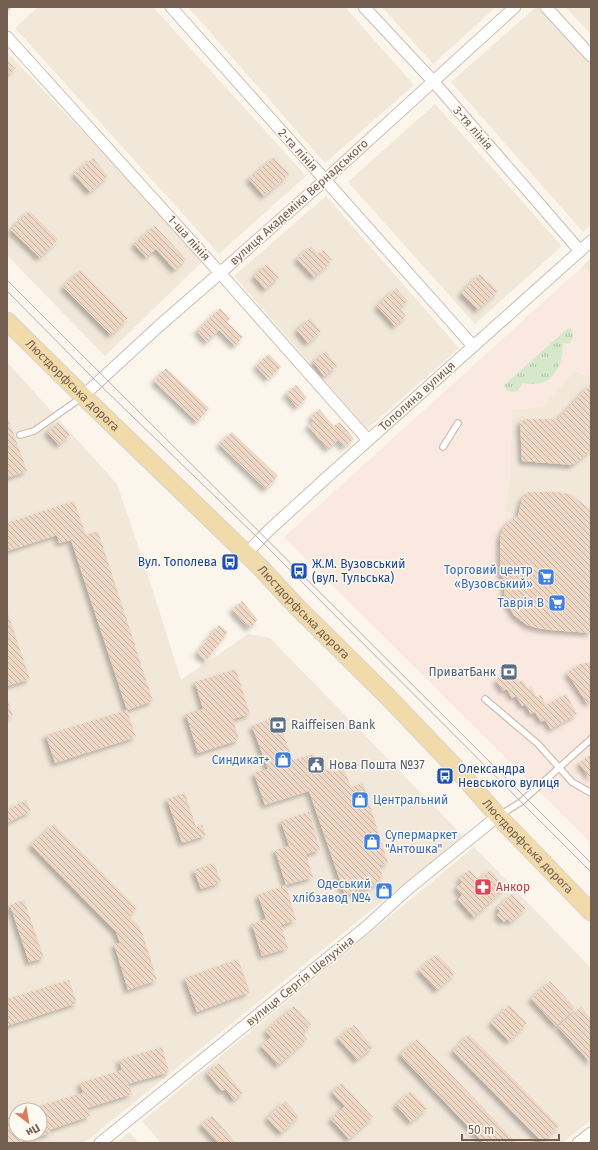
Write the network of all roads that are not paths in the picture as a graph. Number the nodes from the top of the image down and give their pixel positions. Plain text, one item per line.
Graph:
1 (171, 7) edge
2 (364, 7) edge
3 (515, 7) edge
4 (546, 7) edge
5 (7, 37) edge
6 (591, 56) edge
7 (433, 81) junction
8 (325, 180) junction
9 (591, 241) edge
10 (580, 251) junction
11 (220, 273) junction
12 (7, 321) edge
13 (473, 346) junction
14 (83, 396) junction
15 (458, 424) dead end
16 (20, 435) dead end
17 (368, 440) junction
18 (443, 447) dead end
19 (246, 554) junction
20 (485, 699) dead end
21 (591, 739) edge
22 (559, 767) junction
23 (591, 793) edge
24 (498, 816) junction
25 (591, 912) edge
26 (591, 1134) edge
27 (100, 1143) edge
28 (578, 1143) edge

1 - 8 street, 2-га лінія
2 - 7 street, 3-тя лінія
3 - 7 street, вулиця Академіка Вернадського
4 - 6 street
5 - 11 street, 1-ша лінія
7 - 8 street, вулиця Академіка Вернадського
7 - 10 street, 3-тя лінія
8 - 11 street, вулиця Академіка Вернадського
8 - 13 street, 2-га лінія
9 - 10 street, Тополина вулиця
10 - 13 street, Тополина вулиця
11 - 14 street, вулиця Академіка Вернадського
11 - 17 street, 1-ша лінія
12 - 14 main road, Люстдорфська дорога
13 - 17 street, Тополина вулиця
14 - 16 lane
14 - 19 main road, Люстдорфська дорога
15 - 18 lane
17 - 19 street, Тополина вулиця
19 - 24 main road, Люстдорфська дорога
20 - 22 lane
21 - 22 lane
22 - 23 lane
22 - 24 lane
24 - 25 main road, Люстдорфська дорога
24 - 27 street, вулиця Сергія Шелухіна
26 - 28 street

